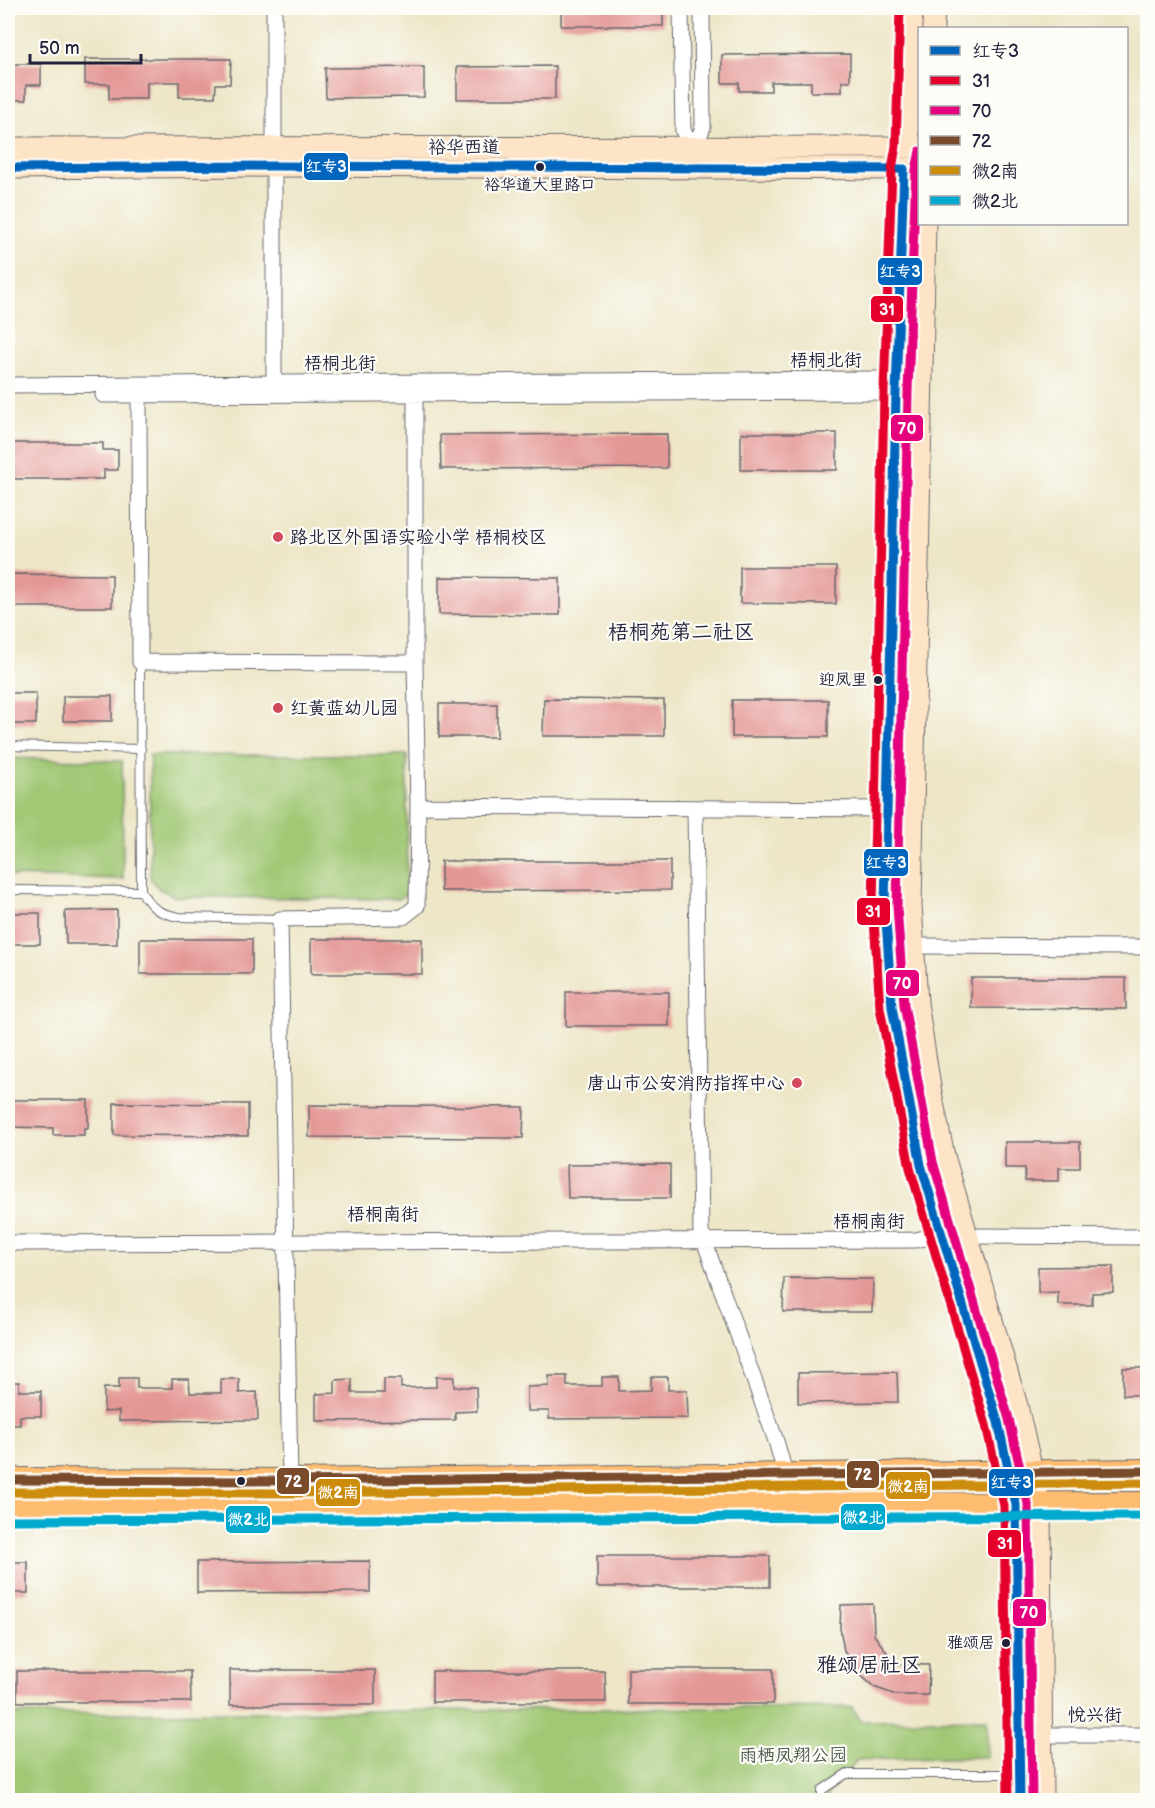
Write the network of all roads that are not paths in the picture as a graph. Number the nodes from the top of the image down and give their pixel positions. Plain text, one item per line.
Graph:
1 (274, 8) edge
2 (681, 8) edge
3 (702, 8) edge
4 (912, 8) edge
5 (934, 8) edge
6 (933, 27) edge
7 (695, 147) junction
8 (914, 147) edge
9 (8, 148) edge
10 (275, 157) junction
11 (8, 168) edge
12 (912, 170) edge
13 (925, 225) edge
14 (8, 385) edge
15 (416, 387) junction
16 (274, 388) junction
17 (141, 389) junction
18 (896, 392) junction
19 (8, 395) edge
20 (140, 662) junction
21 (415, 663) junction
22 (8, 746) edge
23 (141, 749) junction
24 (418, 806) junction
25 (695, 808) junction
26 (887, 809) junction
27 (8, 890) edge
28 (141, 891) junction
29 (280, 919) junction
30 (912, 946) junction
31 (1148, 947) edge
32 (941, 1234) junction
33 (8, 1236) edge
34 (967, 1236) junction
35 (702, 1237) junction
36 (1148, 1237) edge
37 (286, 1238) junction
38 (8, 1243) edge
39 (1008, 1471) junction
40 (1148, 1471) edge
41 (1034, 1472) junction
42 (786, 1476) junction
43 (8, 1480) edge
44 (290, 1481) junction
45 (1148, 1504) edge
46 (1016, 1505) junction
47 (1040, 1505) junction
48 (8, 1508) edge
49 (290, 1508) junction
50 (1041, 1735) junction
51 (1148, 1735) edge
52 (1020, 1774) junction
53 (822, 1800) edge
54 (1020, 1800) edge
55 (1042, 1800) edge

1 - 10 street
2 - 7 street
3 - 7 street
4 - 8 main road
5 - 6 main road
7 - 8 main road, 裕华西道
7 - 10 main road, 裕华西道
8 - 12 main road
9 - 10 main road, 裕华西道
10 - 11 main road, 裕华西道
10 - 12 main road, 裕华西道
10 - 16 street
12 - 18 main road
13 - 30 main road
14 - 17 street, 梧桐北街
15 - 16 street, 梧桐北街
15 - 18 street, 梧桐北街
15 - 21 street
16 - 17 street, 梧桐北街
17 - 19 street, 梧桐北街
17 - 20 street
18 - 26 main road
20 - 21 street
20 - 23 lane
21 - 24 street
22 - 23 lane
23 - 28 lane
24 - 25 street
24 - 29 street
25 - 26 street
25 - 35 street
26 - 32 main road
27 - 28 lane
28 - 29 lane
29 - 37 street
30 - 31 street
30 - 34 main road
32 - 35 street, 梧桐南街
32 - 39 main road
33 - 37 street, 梧桐南街
34 - 36 street
34 - 41 main road
35 - 37 street, 梧桐南街
35 - 42 street
37 - 38 street, 梧桐南街
37 - 44 street
39 - 41 main road
39 - 42 main road
39 - 46 main road
40 - 41 main road
41 - 47 main road
42 - 44 main road
43 - 44 main road
44 - 49 main road
45 - 47 main road
46 - 47 main road
46 - 49 main road
46 - 52 main road
47 - 50 main road
48 - 49 main road
50 - 51 street, 悦兴街
50 - 55 main road
52 - 53 lane
52 - 54 main road

